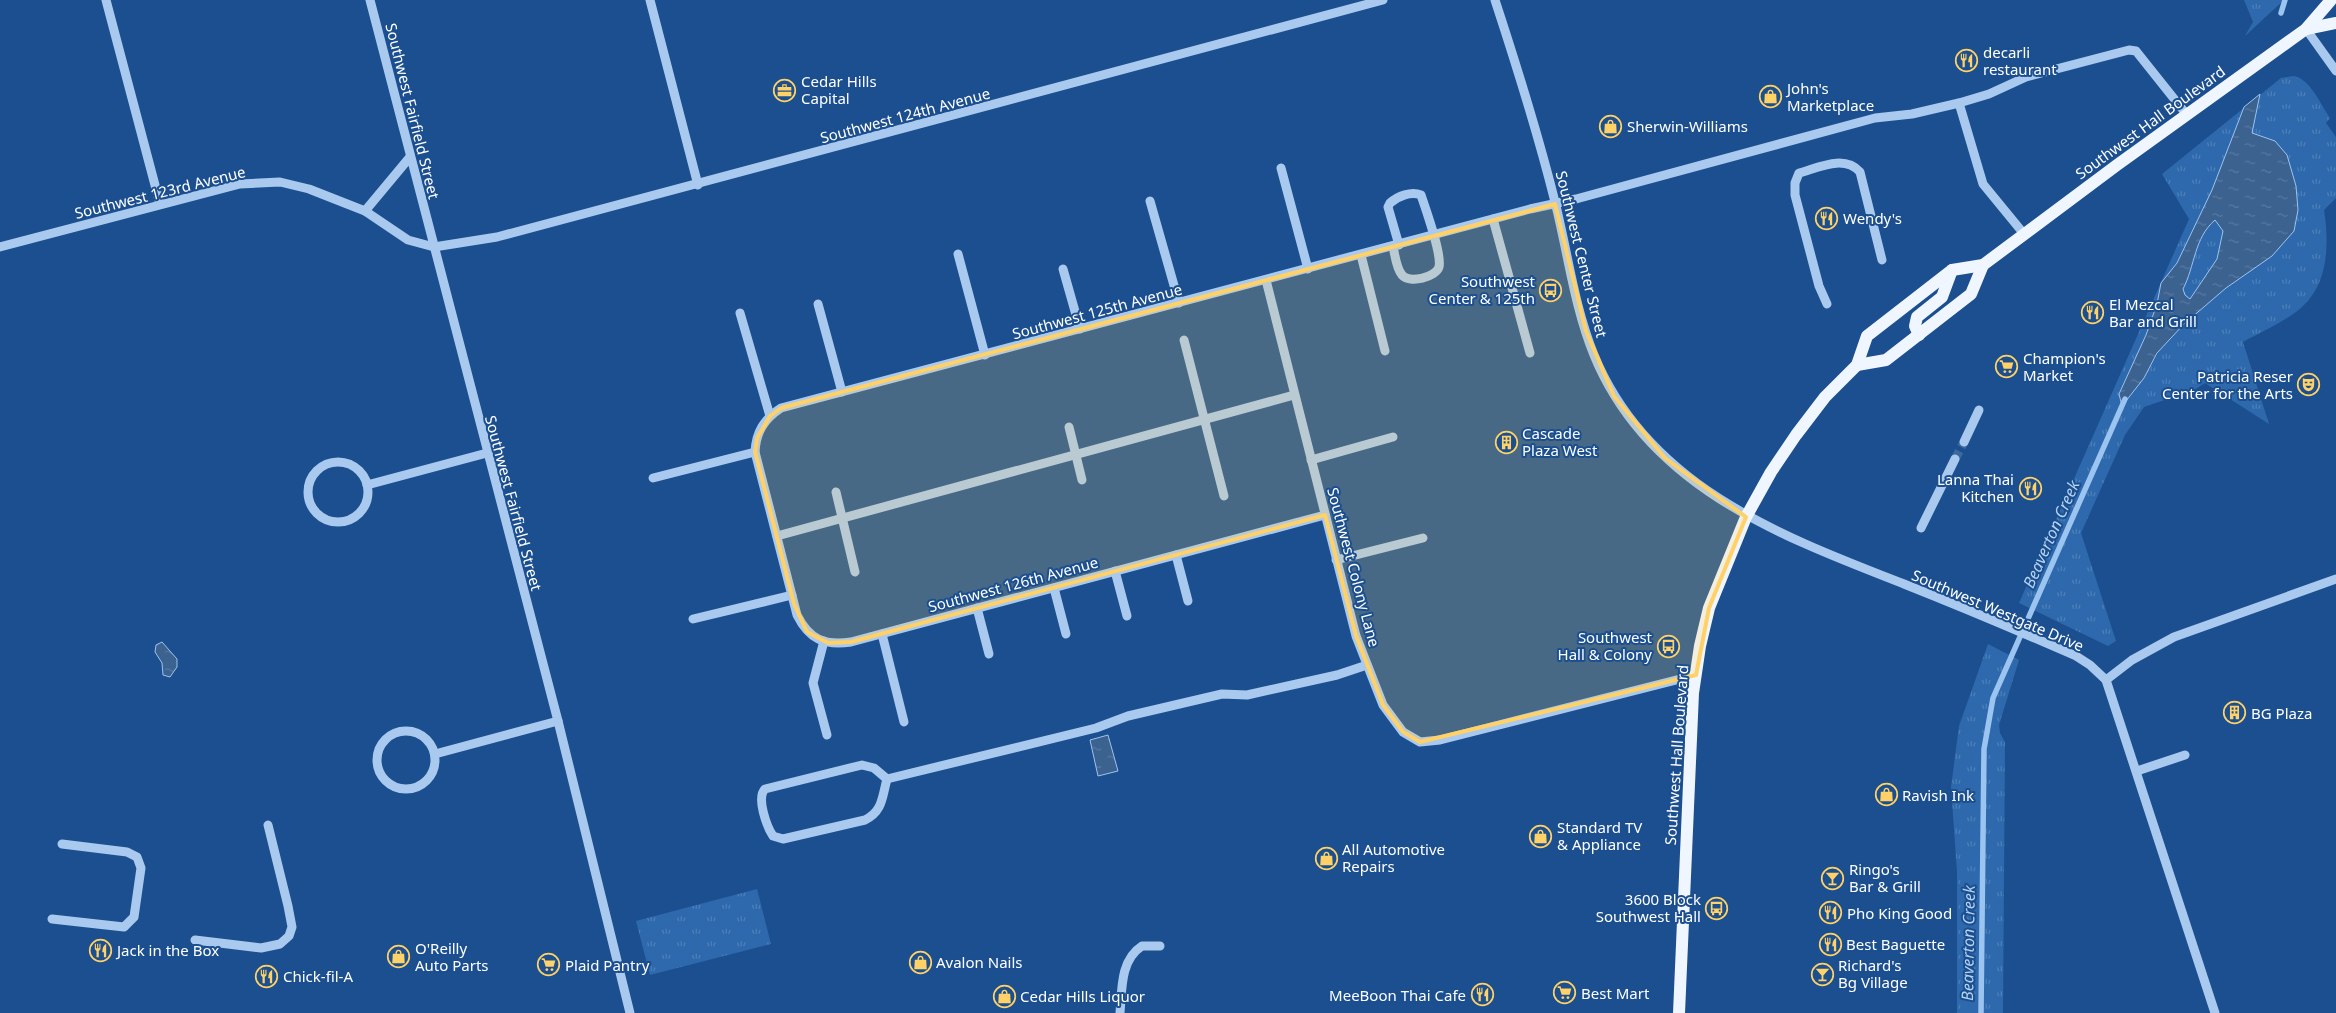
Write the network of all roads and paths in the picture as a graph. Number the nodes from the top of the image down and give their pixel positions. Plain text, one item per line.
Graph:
1 (106, 0) edge
2 (370, 0) edge
3 (650, 0) edge
4 (1383, 0) edge
5 (1495, 0) edge
6 (2331, 0) edge
7 (2336, 23) edge
8 (2306, 29) junction
9 (2336, 72) edge
10 (1959, 104) junction
11 (2187, 115) junction
12 (410, 157) junction
13 (1281, 168) dead end
14 (698, 185) junction
15 (1150, 202) dead end
16 (160, 204) junction
17 (1555, 204) junction
18 (365, 211) junction
19 (1493, 219) junction
20 (2024, 234) junction
21 (1434, 235) junction
22 (1396, 245) junction
23 (0, 246) edge
24 (434, 247) junction
25 (958, 254) dead end
26 (1361, 255) junction
27 (1882, 260) dead end
28 (1983, 265) junction
29 (1063, 269) dead end
30 (1308, 269) junction
31 (1952, 270) junction
32 (1266, 280) junction
33 (1179, 303) junction
34 (818, 304) dead end
35 (1827, 304) dead end
36 (740, 313) dead end
37 (1080, 329) junction
38 (1919, 335) junction
39 (1184, 340) dead end
40 (1385, 351) dead end
41 (1530, 352) dead end
42 (985, 355) junction
43 (1857, 365) junction
44 (842, 392) junction
45 (1294, 394) junction
46 (1978, 410) dead end
47 (770, 416) junction
48 (1205, 419) junction
49 (1069, 427) dead end
50 (1393, 437) dead end
51 (1964, 442) tunnel mouth
52 (755, 452) junction
53 (487, 453) junction
54 (1076, 454) junction
55 (1955, 459) tunnel mouth
56 (1311, 460) junction
57 (653, 478) dead end
58 (1082, 480) dead end
59 (367, 485) junction
60 (836, 492) dead end
61 (1224, 496) dead end
62 (1325, 515) junction
63 (1746, 517) junction
64 (842, 518) junction
65 (1921, 528) dead end
66 (777, 536) junction
67 (1423, 538) dead end
68 (1176, 555) junction
69 (1336, 560) junction
70 (1116, 571) junction
71 (855, 572) dead end
72 (2336, 579) edge
73 (1054, 588) junction
74 (792, 595) junction
75 (1188, 600) dead end
76 (976, 608) junction
77 (1127, 616) dead end
78 (692, 619) dead end
79 (882, 634) junction
80 (1066, 634) dead end
81 (824, 641) junction
82 (989, 654) dead end
83 (1367, 665) junction
84 (1696, 675) junction
85 (2106, 680) junction
86 (558, 721) junction
87 (904, 722) dead end
88 (828, 735) dead end
89 (435, 754) junction
90 (2185, 756) dead end
91 (2137, 771) junction
92 (887, 779) junction
93 (268, 825) dead end
94 (62, 844) dead end
95 (52, 919) dead end
96 (195, 940) dead end
97 (1160, 946) dead end
98 (630, 1013) edge
99 (1120, 1013) edge
100 (1678, 1013) edge
101 (2215, 1013) edge

1 - 16 street
2 - 12 street, Southwest Fairfield Street
3 - 14 street
4 - 14 street, Southwest 124th Avenue
5 - 17 street, Southwest Center Street
6 - 8 main road, Southwest Hall Boulevard
7 - 8 main road
8 - 9 street
8 - 11 main road, Southwest Hall Boulevard
10 - 11 street, Southwest 125th Avenue
10 - 17 street, Southwest 125th Avenue
10 - 20 street
11 - 20 main road, Southwest Hall Boulevard
12 - 18 street
12 - 24 street, Southwest Fairfield Street
13 - 30 street
14 - 24 street, Southwest 124th Avenue
15 - 33 street
16 - 18 street, Southwest 123rd Avenue
16 - 23 street, Southwest 123rd Avenue
17 - 19 street, Southwest 125th Avenue
17 - 63 street, Southwest Center Street
18 - 24 street, Southwest 123rd Avenue
19 - 21 street, Southwest 125th Avenue
19 - 41 street
20 - 28 main road, Southwest Hall Boulevard
21 - 22 street, Southwest 125th Avenue
21 - 22 street
21 - 22 street
22 - 26 street, Southwest 125th Avenue
24 - 53 street, Southwest Fairfield Street
25 - 42 street
26 - 30 street, Southwest 125th Avenue
26 - 40 street
27 - 35 street
28 - 31 main road, Southwest Hall Boulevard
28 - 38 main road
29 - 37 street
30 - 32 street, Southwest 125th Avenue
31 - 38 main road
31 - 43 main road, Southwest Hall Boulevard
32 - 33 street, Southwest 125th Avenue
32 - 45 street, Southwest Colony Lane
33 - 37 street, Southwest 125th Avenue
34 - 44 street
36 - 47 street
37 - 42 street, Southwest 125th Avenue
38 - 43 main road
39 - 48 street
42 - 44 street, Southwest 125th Avenue
43 - 63 main road, Southwest Hall Boulevard
44 - 47 street, Southwest 125th Avenue
45 - 48 street
45 - 56 street, Southwest Colony Lane
46 - 51 street
47 - 52 street
48 - 54 street
48 - 61 street
49 - 54 street
50 - 56 street
52 - 57 street
52 - 66 street
53 - 59 street
53 - 86 street, Southwest Fairfield Street
54 - 58 street
54 - 64 street
55 - 65 street
56 - 62 street, Southwest Colony Lane
59 - 59 street
60 - 64 street
62 - 68 street, Southwest 126th Avenue
62 - 69 street, Southwest Colony Lane
63 - 84 main road, Southwest Hall Boulevard
63 - 85 street, Southwest Westgate Drive
64 - 66 street
64 - 71 street
66 - 74 street
67 - 69 street
68 - 70 street, Southwest 126th Avenue
68 - 75 street
69 - 83 street, Southwest Colony Lane
70 - 73 street, Southwest 126th Avenue
70 - 77 street
72 - 85 street
73 - 76 street, Southwest 126th Avenue
73 - 80 street
74 - 78 street
74 - 81 street
76 - 79 street, Southwest 126th Avenue
76 - 82 street
79 - 81 street, Southwest 126th Avenue
79 - 87 street
81 - 88 street
83 - 84 street, Southwest Colony Lane
83 - 92 street
84 - 100 main road, Southwest Hall Boulevard
85 - 91 street, Southwest Westgate Drive
86 - 89 street
86 - 98 street, Southwest Fairfield Street
89 - 89 street
90 - 91 street
91 - 101 street, Southwest Westgate Drive
92 - 92 street
93 - 96 street
94 - 95 street
97 - 99 street

